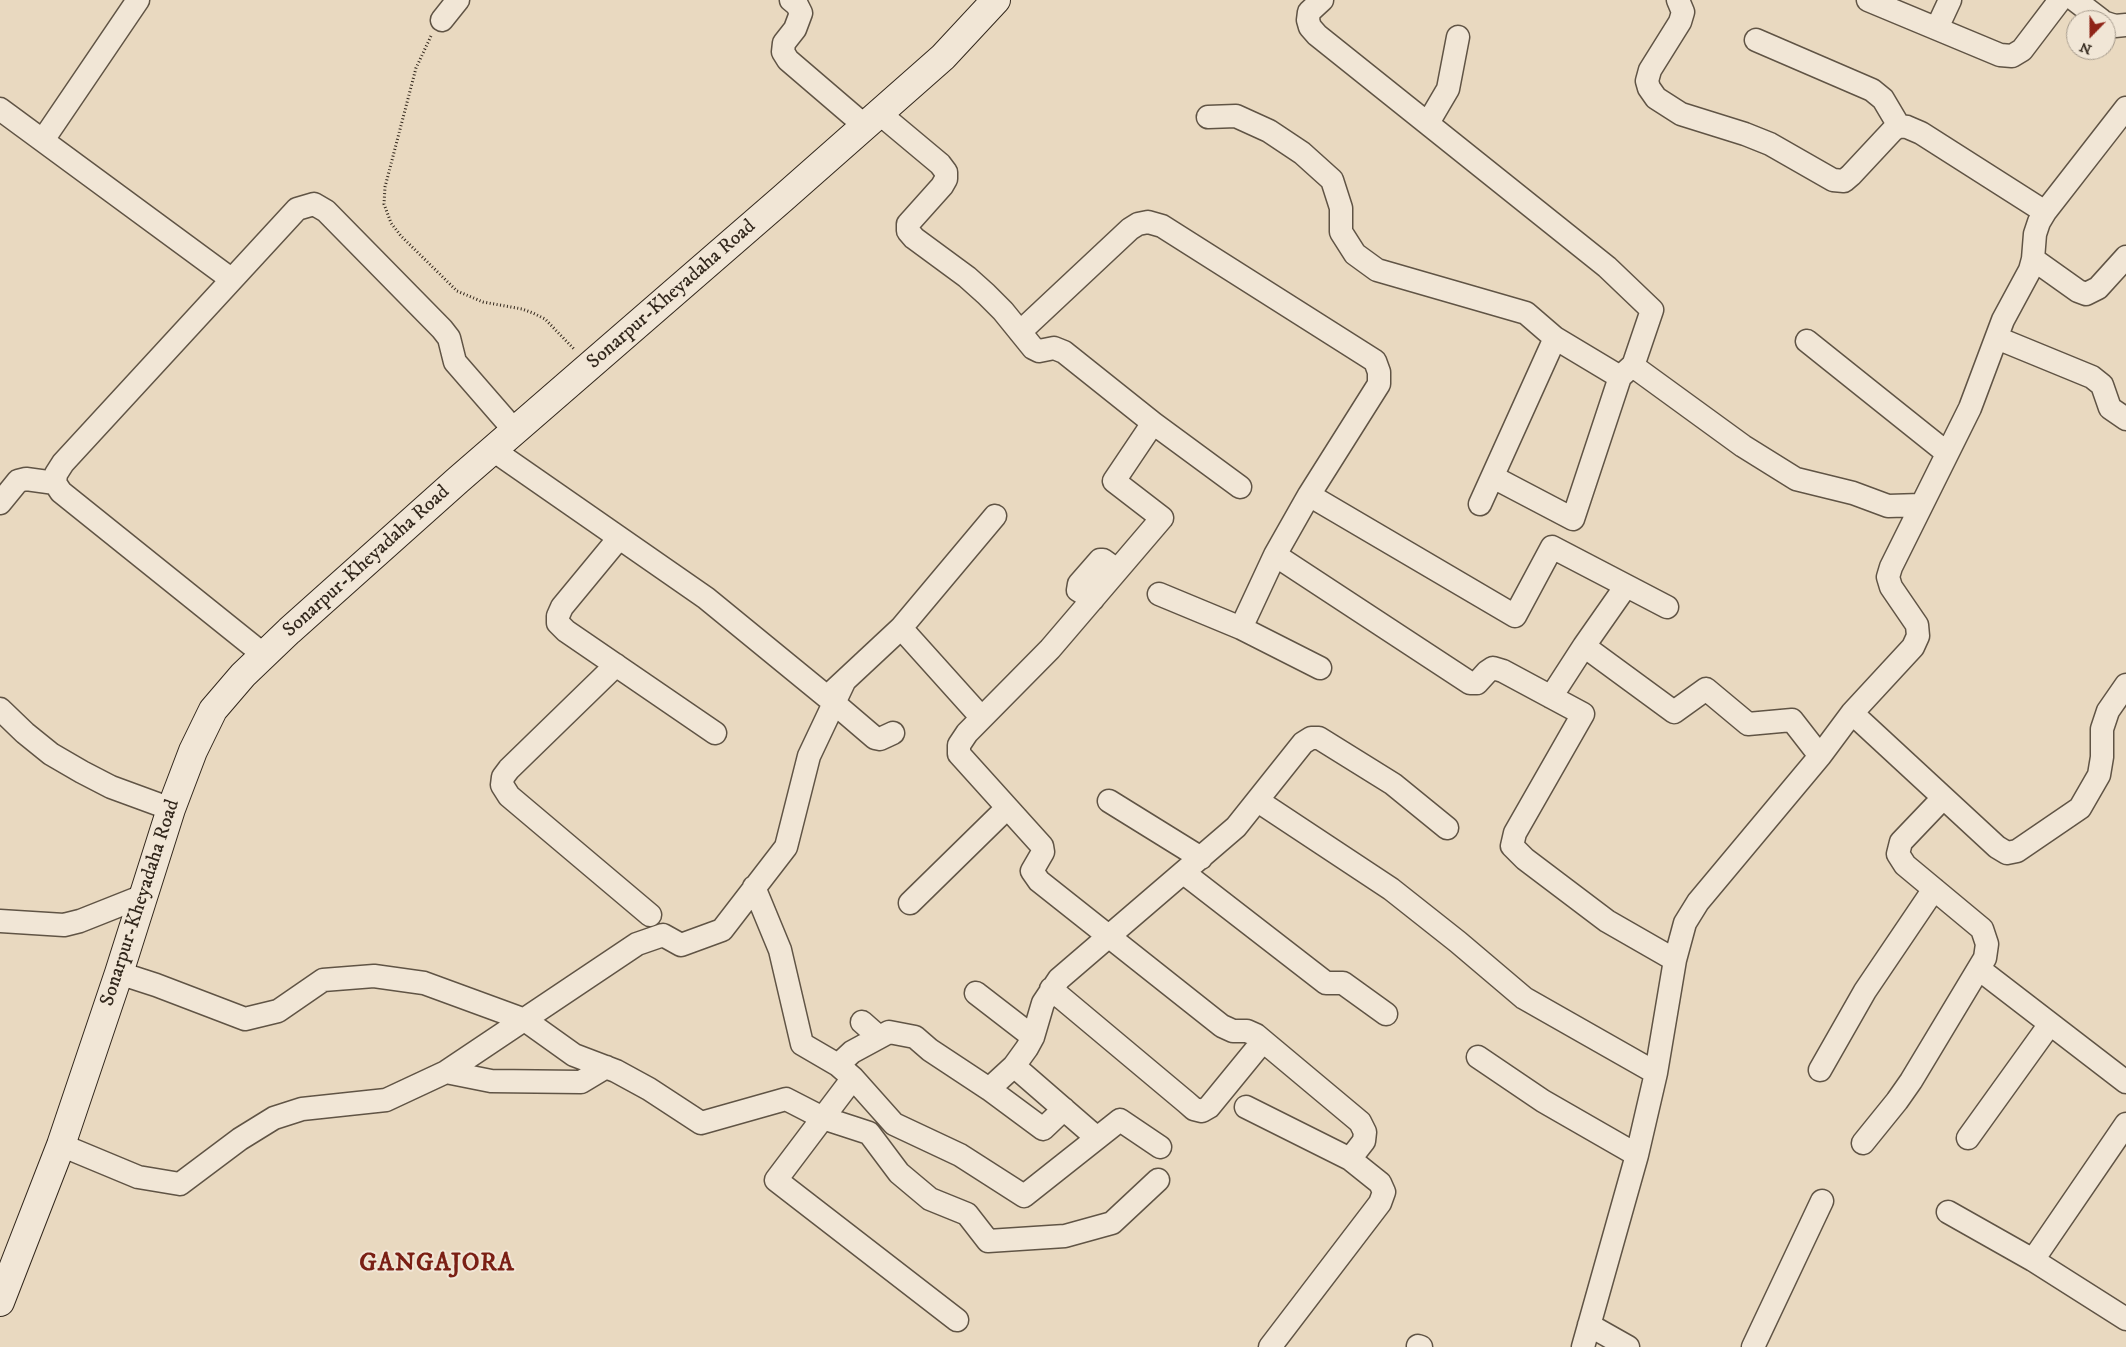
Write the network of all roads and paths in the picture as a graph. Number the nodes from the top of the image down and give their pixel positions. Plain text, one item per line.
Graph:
1 (138, 0) edge
2 (458, 0) edge
3 (791, 0) edge
4 (996, 0) edge
5 (1322, 0) edge
6 (1678, 0) edge
7 (1950, 0) edge
8 (2060, 0) edge
9 (2075, 0) edge
10 (1879, 2) edge
11 (2088, 10) edge
12 (442, 20) joint
13 (1937, 28) junction
14 (1458, 37) dead end
15 (1756, 40) dead end
16 (2126, 108) edge
17 (0, 109) edge
18 (1208, 117) dead end
19 (872, 119) junction
20 (1428, 123) junction
21 (1899, 126) junction
22 (43, 140) junction
23 (2045, 212) junction
24 (2126, 257) edge
25 (2033, 259) junction
26 (231, 279) junction
27 (1020, 332) junction
28 (1555, 338) junction
29 (1997, 338) junction
30 (1806, 341) dead end
31 (590, 366) junction
32 (1626, 371) junction
33 (2126, 419) edge
34 (1153, 423) junction
35 (516, 431) junction
36 (493, 450) junction
37 (1947, 453) junction
38 (1493, 477) junction
39 (55, 483) junction
40 (1240, 487) dead end
41 (1309, 495) junction
42 (0, 503) edge
43 (1480, 504) dead end
44 (1921, 505) junction
45 (994, 516) dead end
46 (620, 538) junction
47 (1275, 555) junction
48 (1626, 586) junction
49 (1159, 594) dead end
50 (1666, 608) dead end
51 (901, 628) junction
52 (1241, 628) junction
53 (1584, 646) junction
54 (264, 655) junction
55 (616, 665) junction
56 (1320, 668) dead end
57 (2126, 685) edge
58 (1551, 697) junction
59 (830, 700) junction
60 (0, 709) edge
61 (1852, 714) junction
62 (981, 717) junction
63 (715, 733) dead end
64 (893, 733) dead end
65 (1820, 756) junction
66 (1943, 798) junction
67 (1109, 801) dead end
68 (1258, 801) junction
69 (1007, 808) junction
70 (171, 809) junction
71 (1447, 828) dead end
72 (1201, 858) junction
73 (1184, 873) junction
74 (754, 887) junction
75 (1934, 889) junction
76 (143, 896) junction
77 (910, 903) dead end
78 (650, 915) dead end
79 (0, 921) edge
80 (1109, 937) junction
81 (1676, 960) junction
82 (1978, 969) junction
83 (119, 973) junction
84 (1051, 989) junction
85 (976, 993) dead end
86 (1386, 1014) dead end
87 (525, 1020) junction
88 (862, 1022) dead end
89 (2050, 1024) junction
90 (1033, 1037) junction
91 (879, 1038) junction
92 (1263, 1041) junction
93 (1478, 1057) dead end
94 (1014, 1066) junction
95 (606, 1067) junction
96 (1820, 1070) dead end
97 (446, 1072) junction
98 (845, 1072) junction
99 (1656, 1073) junction
100 (2126, 1082) edge
101 (989, 1089) junction
102 (1246, 1107) dead end
103 (1064, 1109) junction
104 (823, 1118) junction
105 (2126, 1124) edge
106 (1097, 1138) junction
107 (1968, 1138) dead end
108 (1863, 1143) dead end
109 (60, 1146) junction
110 (1160, 1147) dead end
111 (1637, 1155) junction
112 (1350, 1159) junction
113 (1158, 1180) dead end
114 (1822, 1201) dead end
115 (1948, 1212) dead end
116 (2033, 1260) junction
117 (0, 1302) edge
118 (2126, 1319) edge
119 (957, 1320) dead end
120 (1589, 1325) junction
121 (1270, 1347) edge
122 (1582, 1347) edge
123 (1628, 1347) edge
124 (1753, 1347) edge

1 - 22 street
2 - 12 street
3 - 19 street
4 - 19 main road, Sonarpur-Kheyadaha Road
5 - 20 street
6 - 21 street
7 - 13 street
8 - 13 street
9 - 11 street
10 - 13 street
12 - 31 path
14 - 20 street
15 - 21 street
16 - 23 street
17 - 22 street
18 - 28 street
19 - 27 street
19 - 31 main road, Sonarpur-Kheyadaha Road
20 - 32 street
21 - 23 street
22 - 26 street
23 - 25 street
24 - 25 street
25 - 29 street
26 - 35 street
26 - 39 street
27 - 34 street
27 - 41 street
28 - 32 street
28 - 38 street
29 - 33 street
29 - 37 street
30 - 37 street
31 - 35 main road, Sonarpur-Kheyadaha Road
32 - 38 street
32 - 44 street
34 - 40 street
34 - 62 street
35 - 36 main road, Sonarpur-Kheyadaha Road
36 - 46 street
36 - 54 main road, Sonarpur-Kheyadaha Road
37 - 44 street
38 - 43 street
39 - 42 street
39 - 54 street
41 - 47 street
41 - 48 street
44 - 61 street
45 - 51 street
46 - 55 street
46 - 59 street
47 - 52 street
47 - 58 street
48 - 50 street
48 - 53 street
49 - 52 street
51 - 59 street
51 - 62 street
52 - 56 street
53 - 58 street
53 - 65 street
54 - 70 main road, Sonarpur-Kheyadaha Road
55 - 63 street
55 - 78 street
57 - 66 street
58 - 81 street
59 - 64 street
59 - 74 street
60 - 70 street
61 - 65 street
61 - 66 street
62 - 69 street
65 - 81 street
66 - 75 street
67 - 72 street
68 - 71 street
68 - 72 street
68 - 99 street
69 - 77 street
69 - 80 street
70 - 76 main road, Sonarpur-Kheyadaha Road
72 - 73 street
73 - 80 street
73 - 86 street
74 - 87 street
74 - 98 street
75 - 82 street
75 - 96 street
76 - 79 street
76 - 83 main road, Sonarpur-Kheyadaha Road
80 - 84 street
80 - 92 street
81 - 99 street
82 - 89 street
82 - 108 street
83 - 87 street
83 - 109 main road, Sonarpur-Kheyadaha Road
84 - 90 street
84 - 92 street
85 - 90 street
87 - 95 street
87 - 97 street
88 - 91 street
89 - 100 street
89 - 107 street
90 - 94 street
91 - 98 street
91 - 101 street
92 - 112 street
93 - 111 street
94 - 101 street
94 - 103 street
95 - 97 street
95 - 104 street
97 - 109 street
98 - 104 street
98 - 106 street
99 - 111 street
101 - 103 street
102 - 112 street
103 - 106 street
104 - 113 street
104 - 119 street
105 - 116 street
106 - 110 street
109 - 117 main road, Sonarpur-Kheyadaha Road
111 - 120 street
112 - 121 street
114 - 124 street
115 - 116 street
116 - 118 street
120 - 122 street
120 - 123 street

